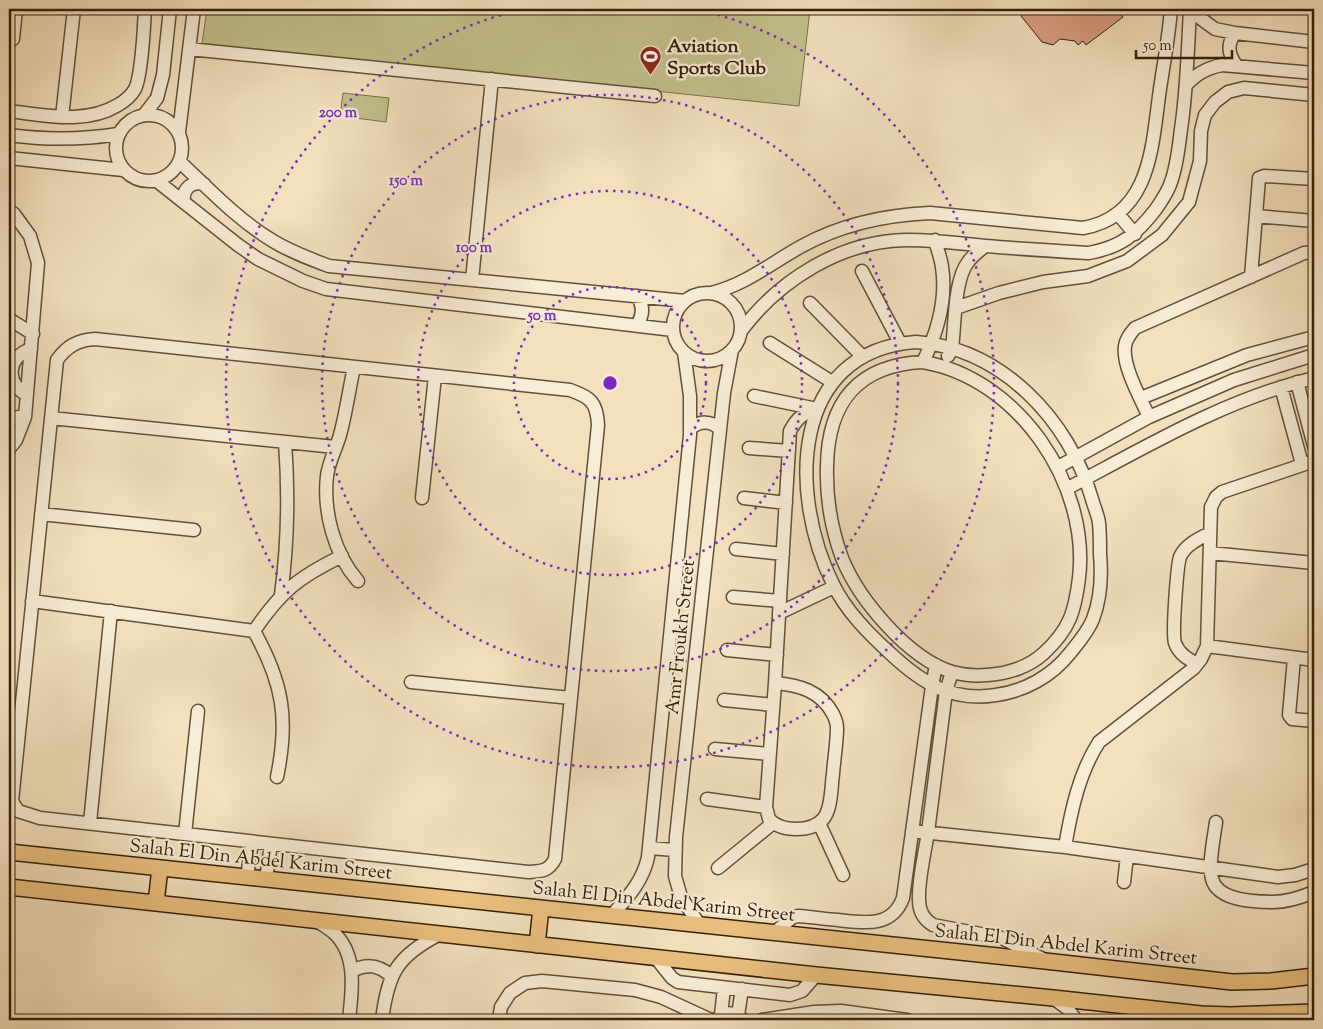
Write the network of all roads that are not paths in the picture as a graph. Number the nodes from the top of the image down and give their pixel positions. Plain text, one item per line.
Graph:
1 (16, 9) edge
2 (74, 9) edge
3 (146, 9) edge
4 (170, 9) edge
5 (194, 9) edge
6 (1171, 9) edge
7 (1190, 9) edge
8 (1194, 9) edge
9 (1235, 33) junction
10 (9, 38) edge
11 (1314, 42) edge
12 (189, 49) junction
13 (1236, 65) junction
14 (1314, 73) edge
15 (492, 79) junction
16 (1187, 84) junction
17 (1314, 94) edge
18 (655, 96) dead end
19 (9, 111) edge
20 (144, 115) junction
21 (62, 117) junction
22 (179, 132) junction
23 (118, 134) junction
24 (9, 136) edge
25 (9, 158) edge
26 (180, 162) junction
27 (123, 170) junction
28 (1314, 179) edge
29 (157, 181) junction
30 (204, 184) junction
31 (184, 202) junction
32 (9, 210) edge
33 (1118, 214) junction
34 (1256, 216) junction
35 (1314, 221) edge
36 (1135, 234) junction
37 (935, 240) junction
38 (985, 246) junction
39 (1314, 252) edge
40 (862, 271) dead end
41 (1251, 277) junction
42 (472, 280) junction
43 (711, 293) junction
44 (637, 296) junction
45 (685, 301) junction
46 (810, 303) dead end
47 (956, 308) junction
48 (11, 324) edge
49 (637, 326) junction
50 (673, 330) junction
51 (741, 331) junction
52 (33, 334) junction
53 (1314, 337) edge
54 (770, 343) dead end
55 (900, 343) junction
56 (932, 343) junction
57 (952, 349) junction
58 (732, 350) junction
59 (684, 352) junction
60 (1314, 356) edge
61 (863, 357) junction
62 (923, 362) junction
63 (943, 365) junction
64 (354, 367) junction
65 (435, 376) junction
66 (1314, 378) edge
67 (832, 382) junction
68 (1297, 382) junction
69 (1281, 387) junction
70 (754, 396) dead end
71 (1141, 398) junction
72 (817, 409) junction
73 (25, 417) junction
74 (51, 418) junction
75 (1149, 418) junction
76 (9, 420) edge
77 (690, 429) junction
78 (720, 430) junction
79 (285, 442) junction
80 (1314, 446) edge
81 (335, 447) junction
82 (750, 448) dead end
83 (9, 449) edge
84 (789, 451) junction
85 (1076, 458) junction
86 (1308, 462) edge
87 (1058, 467) junction
88 (1086, 478) junction
89 (1068, 488) junction
90 (422, 498) dead end
91 (744, 498) dead end
92 (786, 503) junction
93 (41, 514) junction
94 (194, 530) dead end
95 (1210, 533) junction
96 (736, 549) dead end
97 (1210, 553) junction
98 (782, 554) junction
99 (342, 556) junction
100 (1314, 563) edge
101 (358, 580) dead end
102 (834, 587) junction
103 (281, 595) junction
104 (733, 597) dead end
105 (32, 601) junction
106 (779, 607) junction
107 (111, 611) junction
108 (254, 631) junction
109 (1207, 646) junction
110 (727, 650) dead end
111 (777, 654) junction
112 (1294, 658) junction
113 (1314, 660) edge
114 (1197, 664) junction
115 (936, 665) junction
116 (952, 672) junction
117 (411, 682) dead end
118 (775, 683) junction
119 (932, 686) junction
120 (946, 691) junction
121 (571, 698) junction
122 (724, 700) dead end
123 (773, 705) junction
124 (198, 711) dead end
125 (1314, 721) edge
126 (715, 749) dead end
127 (770, 754) junction
128 (276, 777) dead end
129 (707, 799) dead end
130 (766, 807) junction
131 (1216, 822) dead end
132 (773, 823) junction
133 (819, 823) junction
134 (90, 824) junction
135 (912, 831) junction
136 (928, 832) junction
137 (185, 834) junction
138 (252, 842) junction
139 (271, 844) junction
140 (649, 848) junction
141 (1066, 848) junction
142 (675, 850) junction
143 (9, 852) edge
144 (1127, 856) junction
145 (160, 868) junction
146 (718, 868) dead end
147 (1211, 868) junction
148 (1314, 869) edge
149 (843, 875) dead end
150 (248, 877) junction
151 (266, 879) junction
152 (1124, 882) dead end
153 (9, 887) edge
154 (1314, 892) edge
155 (156, 903) junction
156 (542, 908) junction
157 (612, 915) junction
158 (317, 921) junction
159 (698, 924) junction
160 (775, 932) junction
161 (440, 934) junction
162 (537, 945) junction
163 (656, 958) junction
164 (1045, 961) junction
165 (352, 971) junction
166 (816, 975) junction
167 (391, 976) junction
168 (1314, 976) edge
169 (724, 988) junction
170 (742, 990) junction
171 (1053, 998) junction
172 (1314, 1012) edge
173 (1163, 1015) edge
174 (741, 1018) edge
175 (716, 1019) edge
176 (349, 1020) edge
177 (382, 1020) edge
178 (499, 1020) edge
179 (762, 1020) edge
180 (907, 1020) edge
181 (1076, 1020) edge

1 - 10 street
2 - 21 street
3 - 21 street
4 - 20 street
5 - 12 street
6 - 33 street
7 - 16 street
8 - 9 street
9 - 11 street
9 - 13 street
12 - 15 street
12 - 22 street
13 - 14 street
13 - 16 street
15 - 18 street
15 - 42 street
16 - 36 street
17 - 47 street
19 - 21 street
20 - 22 street
20 - 23 street
22 - 26 street
23 - 24 street
23 - 27 street
25 - 27 street
26 - 29 street
26 - 30 street
27 - 29 street
28 - 34 street
29 - 31 street
30 - 31 street
30 - 42 street
31 - 49 street
32 - 52 street
33 - 36 street
33 - 43 street
34 - 35 street
34 - 41 street
36 - 38 street
37 - 38 street
37 - 51 street
37 - 56 street
38 - 47 street
39 - 41 street
40 - 55 street
41 - 71 street
42 - 44 street
43 - 45 street
43 - 51 street
44 - 45 street
44 - 49 street
45 - 50 street
46 - 61 street
47 - 57 street
48 - 52 street
49 - 50 street
50 - 59 street
51 - 58 street
52 - 73 street
53 - 71 street
54 - 67 street
55 - 56 street
55 - 61 street
56 - 57 street
56 - 62 street
57 - 63 street
57 - 85 street
58 - 59 street
58 - 78 street, Amr Froukh Street
59 - 77 street, Amr Froukh Street
60 - 75 street
61 - 67 street
62 - 63 street
62 - 115 street
63 - 87 street
64 - 65 street
64 - 74 street
64 - 81 street
65 - 90 street
65 - 121 street
66 - 68 street
67 - 72 street
68 - 69 street
68 - 80 street
69 - 86 street
69 - 88 street
70 - 72 street
71 - 75 street
72 - 84 street
72 - 102 street
73 - 76 street
73 - 83 street
74 - 79 street
74 - 93 street
75 - 85 street
77 - 78 street
77 - 140 street, Amr Froukh Street
78 - 142 street, Amr Froukh Street
79 - 81 street
79 - 103 street
81 - 99 street
82 - 84 street
84 - 92 street
85 - 87 street
85 - 88 street
86 - 95 street
87 - 89 street
88 - 89 street
88 - 120 street
89 - 116 street
91 - 92 street
92 - 98 street
93 - 94 street
93 - 105 street
95 - 97 street
95 - 114 street
96 - 98 street
97 - 100 street
97 - 109 street
98 - 106 street
99 - 101 street
99 - 103 street
102 - 106 street
102 - 119 street
103 - 108 street
104 - 106 street
105 - 107 street
105 - 134 street
106 - 111 street
107 - 108 street
107 - 134 street
108 - 128 street
109 - 112 street
109 - 114 street
110 - 111 street
111 - 118 street
112 - 113 street
112 - 125 street
114 - 141 street
115 - 116 street
115 - 119 street
116 - 120 street
117 - 121 street
118 - 123 street
118 - 133 street
119 - 120 street
119 - 135 street
120 - 136 street
121 - 139 street
122 - 123 street
123 - 127 street
124 - 137 street
126 - 127 street
127 - 130 street
129 - 130 street
130 - 132 street
131 - 147 street
132 - 133 street
132 - 146 street
133 - 149 street
134 - 137 street
135 - 136 street
135 - 160 street
136 - 141 street
136 - 164 street
137 - 138 street
138 - 139 street
138 - 150 street
139 - 151 street
140 - 142 street
140 - 157 street, Amr Froukh Street
141 - 144 street
142 - 159 street, Amr Froukh Street
143 - 145 main road, Salah El Din Abdel Karim Street
144 - 147 street
144 - 152 street
145 - 150 main road, Salah El Din Abdel Karim Street
145 - 155 main road
147 - 148 street
147 - 154 street
150 - 151 main road, Salah El Din Abdel Karim Street
151 - 156 main road, Salah El Din Abdel Karim Street
153 - 155 main road
155 - 158 main road
156 - 157 main road, Salah El Din Abdel Karim Street
156 - 162 main road
157 - 159 main road, Salah El Din Abdel Karim Street
158 - 161 main road
158 - 165 street
159 - 160 main road, Salah El Din Abdel Karim Street
160 - 164 main road, Salah El Din Abdel Karim Street
161 - 162 main road
161 - 167 street
162 - 163 main road
163 - 166 main road
163 - 169 street
164 - 168 main road, Salah El Din Abdel Karim Street
165 - 167 street
165 - 176 street
166 - 170 street
166 - 171 main road
167 - 177 street
169 - 170 street
169 - 175 street
170 - 174 street
171 - 173 main road
171 - 181 street
172 - 173 main road
174 - 175 street
175 - 178 street
179 - 180 street

